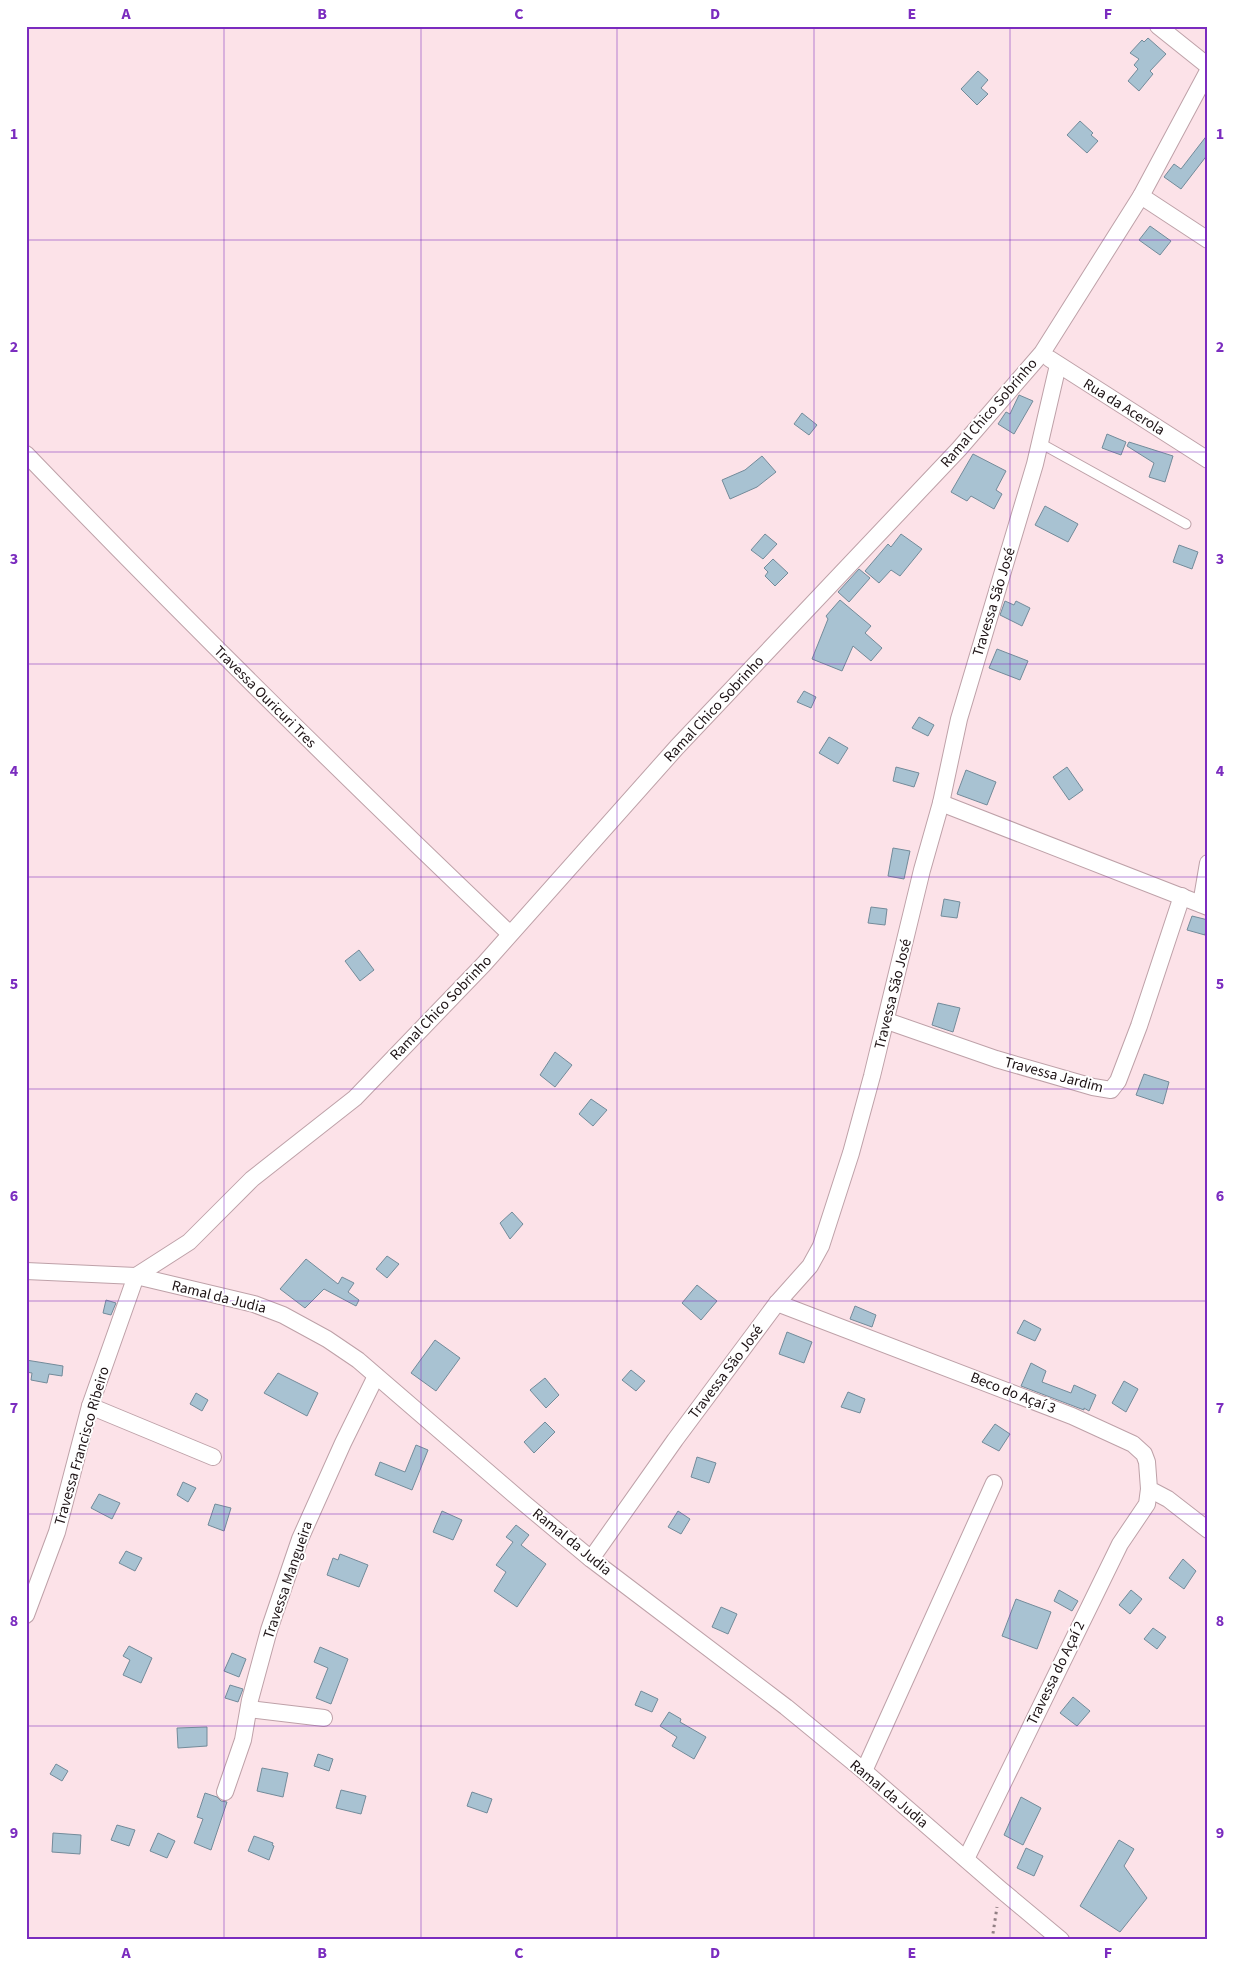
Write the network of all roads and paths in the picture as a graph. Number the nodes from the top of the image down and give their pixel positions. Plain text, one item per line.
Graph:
1 (1158, 26) edge
2 (1208, 66) edge
3 (1208, 71) edge
4 (1141, 196) junction
5 (1208, 240) edge
6 (1042, 353) junction
7 (1058, 364) junction
8 (1040, 443) junction
9 (26, 454) edge
10 (1208, 460) edge
11 (1186, 524) dead end
12 (941, 803) junction
13 (1208, 863) edge
14 (1182, 896) junction
15 (1204, 905) edge
16 (510, 934) junction
17 (887, 1021) junction
18 (26, 1271) edge
19 (136, 1276) junction
20 (777, 1303) junction
21 (376, 1376) junction
22 (90, 1406) junction
23 (213, 1457) dead end
24 (994, 1483) dead end
25 (1149, 1489) junction
26 (1208, 1530) edge
27 (591, 1559) junction
28 (26, 1615) edge
29 (249, 1709) junction
30 (324, 1718) dead end
31 (864, 1771) junction
32 (225, 1792) dead end
33 (966, 1858) junction
34 (1000, 1889) junction
35 (992, 1940) edge
36 (1062, 1940) edge

1 - 2 street
3 - 4 street, Ramal Chico Sobrinho
4 - 5 street
4 - 6 street, Ramal Chico Sobrinho
6 - 7 street, Rua da Acerola
6 - 16 street, Ramal Chico Sobrinho
7 - 8 street, Travessa São José
7 - 10 street, Rua da Acerola
8 - 11 lane
8 - 12 street, Travessa São José
9 - 16 street, Travessa Ouricuri Tres
12 - 14 street
12 - 17 street, Travessa São José
13 - 15 street
14 - 15 street
14 - 17 street, Travessa Jardim
16 - 19 street, Ramal Chico Sobrinho
17 - 20 street, Travessa São José
18 - 19 street, Ramal da Judia
19 - 21 street, Ramal da Judia
19 - 22 street, Travessa Francisco Ribeiro
20 - 25 street, Beco do Açaí 3
20 - 27 street, Travessa São José
21 - 27 street, Ramal da Judia
21 - 29 street, Travessa Mangueira
22 - 23 street
22 - 28 street, Travessa Francisco Ribeiro
24 - 31 street
25 - 26 street
25 - 33 street, Travessa do Açaí 2
27 - 31 street, Ramal da Judia
29 - 30 street
29 - 32 street, Travessa Mangueira
31 - 33 street, Ramal da Judia
33 - 34 street, Ramal da Judia
34 - 35 path
34 - 36 street, Ramal da Judia

